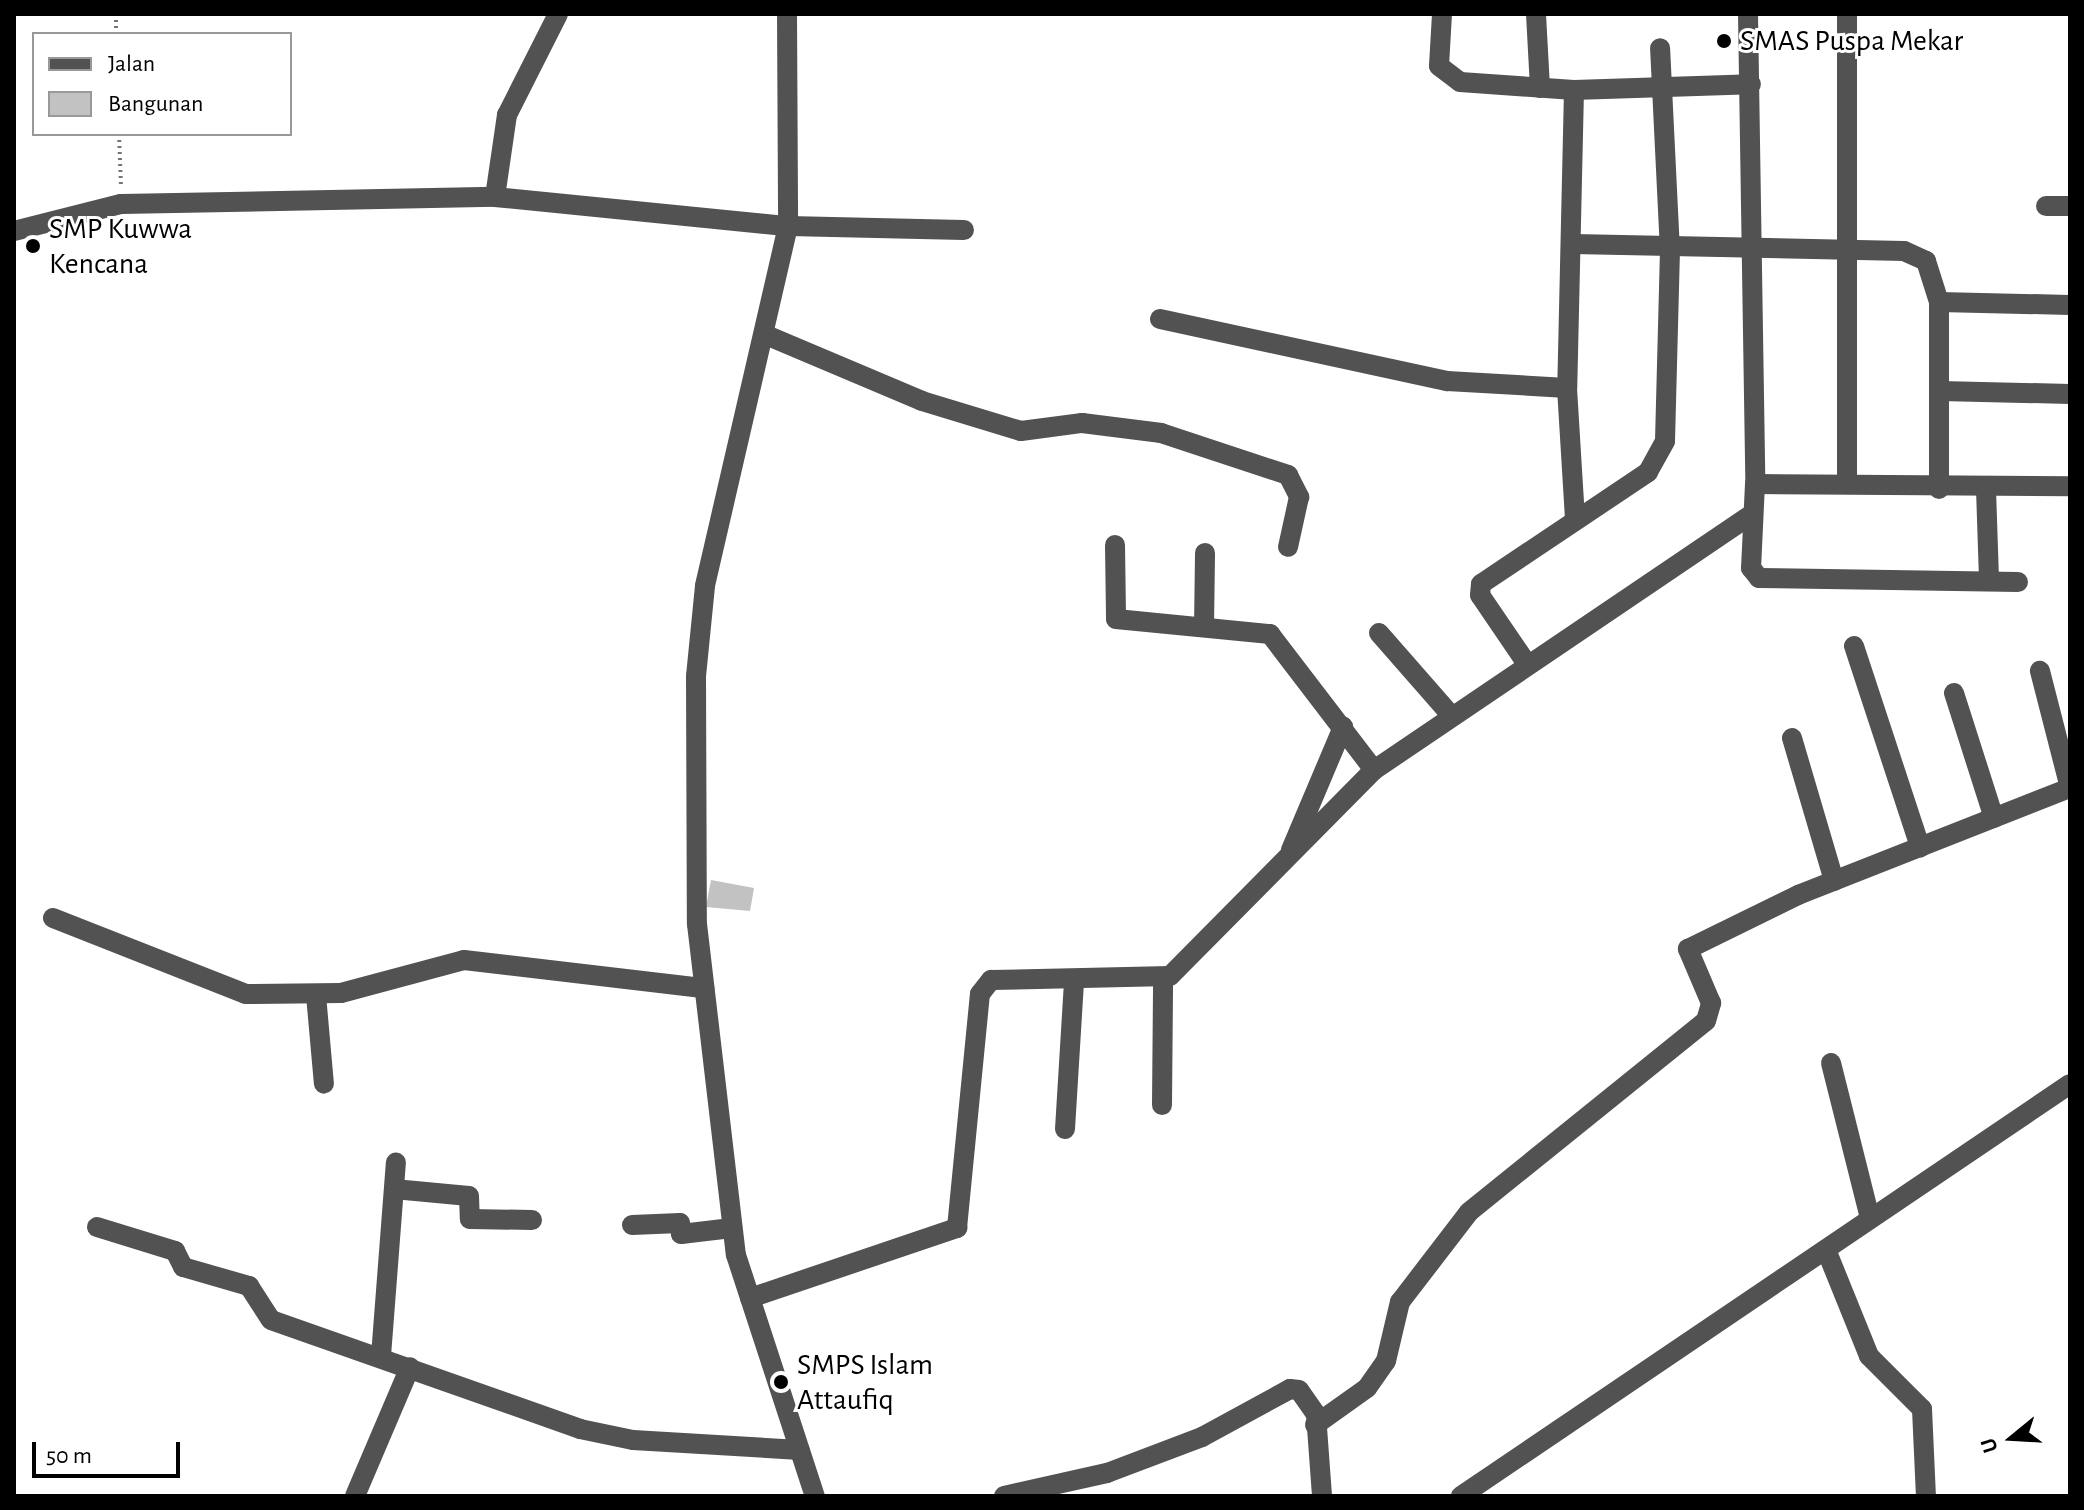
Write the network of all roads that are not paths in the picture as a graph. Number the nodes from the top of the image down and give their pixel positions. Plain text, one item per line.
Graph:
1 (558, 14) edge
2 (787, 14) edge
3 (1442, 14) edge
4 (1536, 14) edge
5 (1748, 14) edge
6 (1847, 14) edge
7 (1660, 48) dead end
8 (1751, 84) junction
9 (1661, 86) junction
10 (1540, 88) junction
11 (1574, 90) junction
12 (495, 197) junction
13 (2046, 206) dead end
14 (2070, 206) edge
15 (788, 226) junction
16 (964, 230) dead end
17 (14, 231) edge
18 (1573, 244) junction
19 (1670, 251) junction
20 (1753, 251) junction
21 (1849, 253) junction
22 (1939, 302) junction
23 (2070, 305) edge
24 (1160, 319) dead end
25 (766, 335) junction
26 (1567, 388) junction
27 (1940, 391) junction
28 (2070, 394) edge
29 (1755, 484) junction
30 (1847, 484) junction
31 (2070, 486) edge
32 (1939, 489) junction
33 (1986, 489) junction
34 (1751, 515) junction
35 (1575, 517) junction
36 (1115, 545) dead end
37 (1288, 547) dead end
38 (1205, 553) dead end
39 (1989, 580) junction
40 (2018, 582) dead end
41 (1204, 627) junction
42 (1379, 633) dead end
43 (1854, 646) dead end
44 (1527, 664) junction
45 (2040, 671) dead end
46 (1954, 693) dead end
47 (1450, 714) junction
48 (1343, 727) junction
49 (1792, 738) dead end
50 (1374, 770) junction
51 (1994, 818) junction
52 (1920, 847) junction
53 (1286, 861) junction
54 (1834, 881) junction
55 (53, 918) dead end
56 (1163, 979) junction
57 (1074, 982) junction
58 (704, 988) junction
59 (316, 995) junction
60 (1831, 1063) dead end
61 (324, 1084) dead end
62 (2070, 1084) edge
63 (1162, 1105) dead end
64 (1065, 1129) dead end
65 (396, 1163) dead end
66 (394, 1189) junction
67 (1870, 1218) junction
68 (532, 1220) dead end
69 (632, 1225) dead end
70 (97, 1227) dead end
71 (732, 1228) junction
72 (1827, 1252) junction
73 (750, 1298) junction
74 (381, 1356) junction
75 (410, 1367) junction
76 (1315, 1425) junction
77 (800, 1450) junction
78 (355, 1496) edge
79 (815, 1496) edge
80 (1004, 1496) edge
81 (1322, 1496) edge
82 (1461, 1496) edge
83 (1926, 1496) edge

1 - 12 street
2 - 15 street
3 - 10 street
4 - 10 street
5 - 8 street
6 - 21 street
7 - 9 street
8 - 9 street
8 - 20 street
9 - 11 street
9 - 19 street
10 - 11 street
11 - 18 street
12 - 15 street
12 - 17 street
13 - 14 street
15 - 16 street
15 - 25 street
18 - 19 street
18 - 26 street
19 - 20 street
19 - 35 street
20 - 21 street
20 - 29 street
21 - 22 street
21 - 30 street
22 - 23 street
22 - 27 street
24 - 26 street
25 - 37 street
25 - 58 street
26 - 35 street
27 - 28 street
27 - 32 street
29 - 30 street
29 - 34 street
30 - 32 street
31 - 33 street
32 - 33 street
33 - 39 street
34 - 39 street
34 - 44 street
35 - 44 street
36 - 41 street
38 - 41 street
39 - 40 street
41 - 48 street
42 - 47 street
43 - 52 street
44 - 47 street
45 - 51 street
46 - 51 street
47 - 50 street
48 - 50 street
48 - 53 street
49 - 54 street
50 - 53 street
51 - 52 street
52 - 54 street
53 - 56 street
54 - 76 street
55 - 59 street
56 - 57 street
56 - 63 street
57 - 64 street
57 - 73 street
58 - 59 street
58 - 71 street
59 - 61 street
60 - 67 street
62 - 67 street
65 - 66 street
66 - 68 street
66 - 74 street
67 - 72 street
69 - 71 street
70 - 74 street
71 - 73 street
72 - 82 street
72 - 83 street
73 - 77 street
74 - 75 street
75 - 77 street
75 - 78 street
76 - 80 street
76 - 81 street
77 - 79 street

